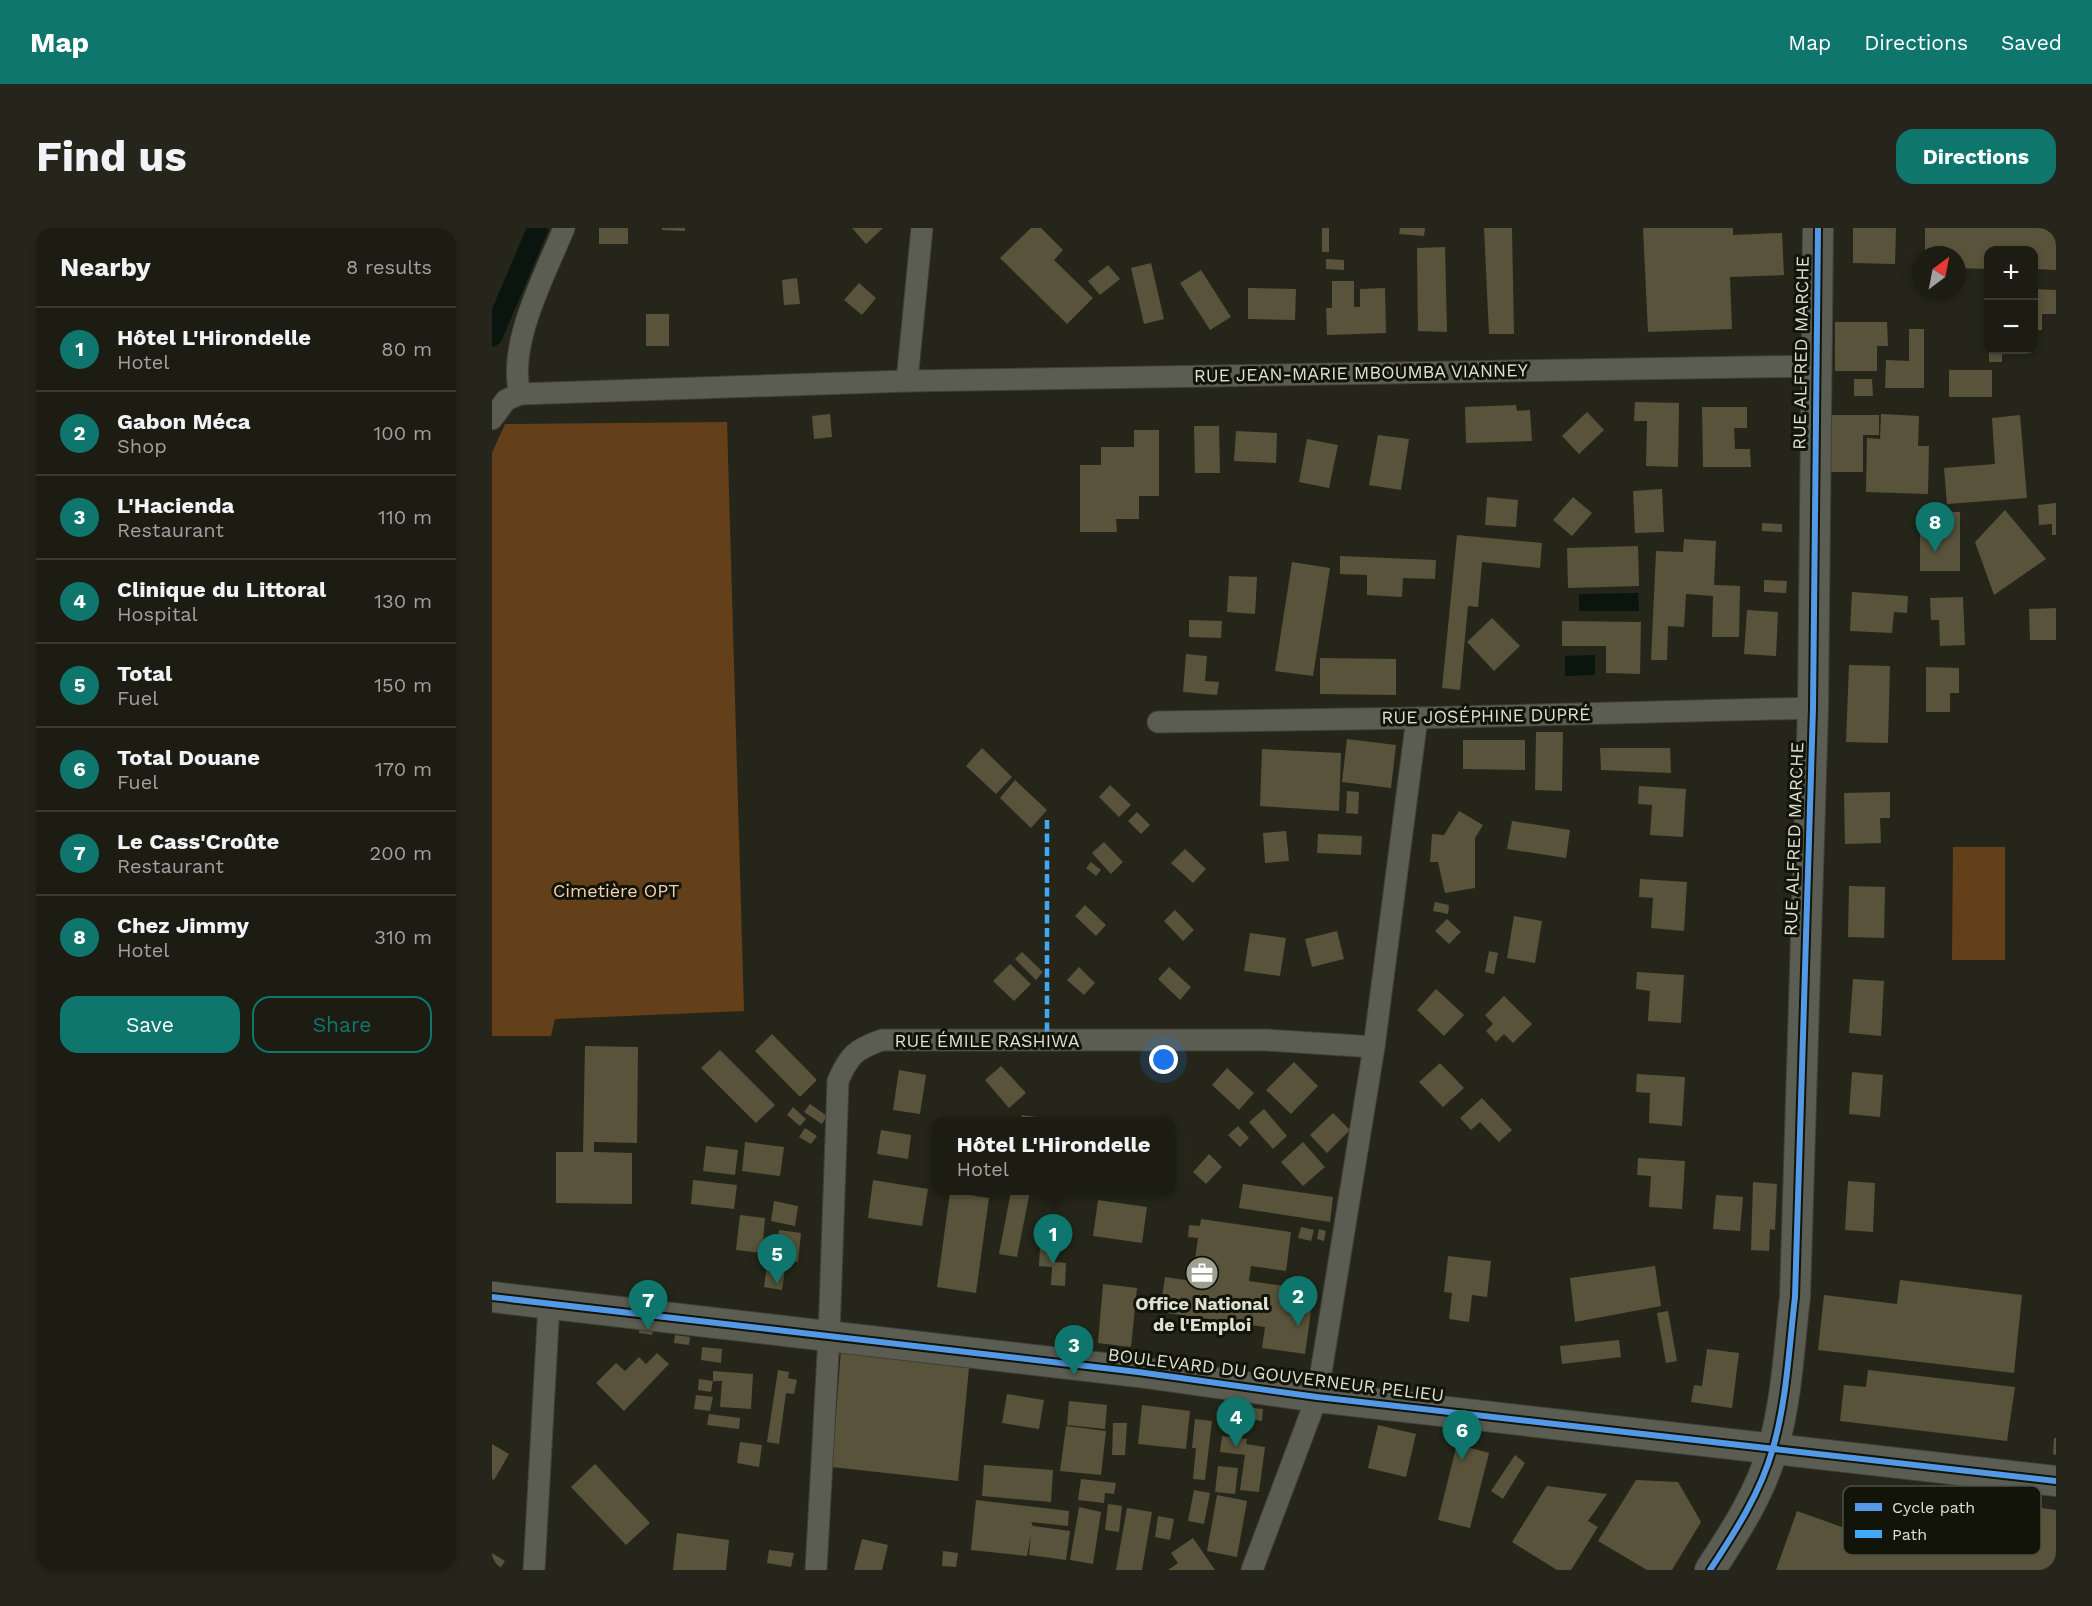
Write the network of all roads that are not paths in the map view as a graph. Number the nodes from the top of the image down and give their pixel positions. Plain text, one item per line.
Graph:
1 (564, 228) edge
2 (922, 228) edge
3 (1818, 228) edge
4 (1816, 366) junction
5 (907, 381) junction
6 (520, 394) junction
7 (492, 419) edge
8 (1813, 708) junction
9 (1417, 718) junction
10 (1158, 722) dead end
11 (1374, 1047) junction
12 (492, 1297) edge
13 (549, 1304) junction
14 (829, 1335) junction
15 (1317, 1396) junction
16 (1773, 1449) junction
17 (2056, 1481) edge
18 (534, 1570) edge
19 (816, 1570) edge
20 (1252, 1570) edge
21 (1710, 1570) edge

1 - 6 street
2 - 5 street
3 - 4 street, RUE ALFRED MARCHE
4 - 5 street, RUE JEAN-MARIE MBOUMBA VIANNEY
4 - 8 street, RUE ALFRED MARCHE
5 - 6 street, RUE JEAN-MARIE MBOUMBA VIANNEY
6 - 7 street
8 - 9 street, RUE JOSÉPHINE DUPRÉ
8 - 16 street, RUE ALFRED MARCHE
9 - 10 street, RUE JOSÉPHINE DUPRÉ
9 - 11 street
11 - 14 street, RUE ÉMILE RASHIWA
11 - 15 street
12 - 13 street, BOULEVARD DU GOUVERNEUR PELIEU
13 - 14 street, BOULEVARD DU GOUVERNEUR PELIEU
13 - 18 street
14 - 15 street, BOULEVARD DU GOUVERNEUR PELIEU
14 - 19 street, RUE ÉMILE RASHIWA
15 - 16 street, BOULEVARD DU GOUVERNEUR PELIEU
15 - 20 street
16 - 17 street, BOULEVARD DU GOUVERNEUR PELIEU
16 - 21 street, RUE ALFRED MARCHE

